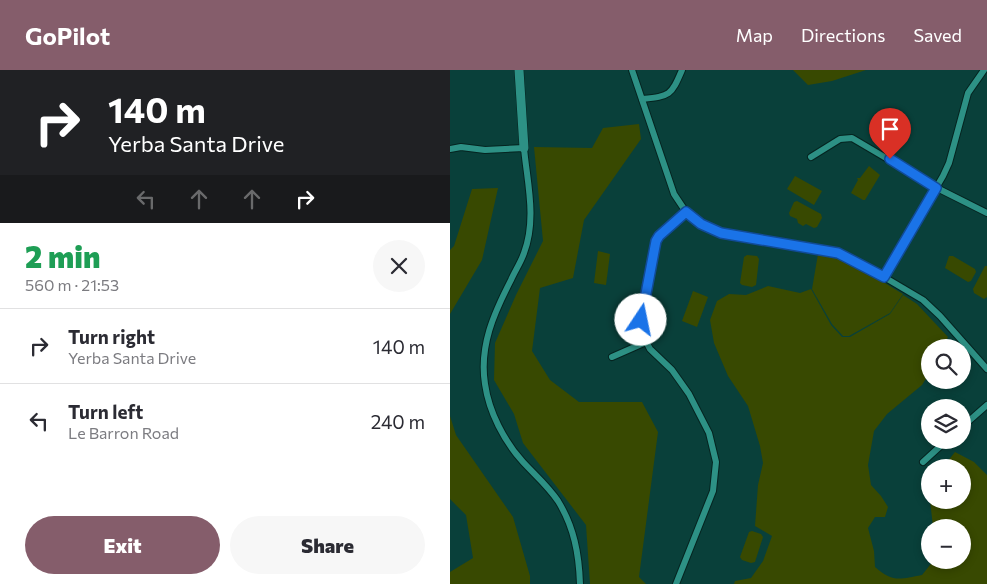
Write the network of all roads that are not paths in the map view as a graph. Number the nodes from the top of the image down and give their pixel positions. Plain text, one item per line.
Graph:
1 (519, 70) edge
2 (632, 70) edge
3 (682, 70) edge
4 (984, 70) edge
5 (642, 99) junction
6 (524, 148) junction
7 (450, 149) edge
8 (811, 157) dead end
9 (936, 188) junction
10 (686, 212) junction
11 (987, 213) edge
12 (884, 277) junction
13 (646, 342) junction
14 (612, 356) dead end
15 (987, 369) edge
16 (987, 405) edge
17 (971, 419) edge
18 (937, 449) edge
19 (926, 459) edge
20 (580, 584) edge
21 (676, 584) edge

1 - 6 street
2 - 5 street
3 - 5 street
4 - 9 street
5 - 10 street
6 - 7 street
6 - 20 street
8 - 9 street
9 - 11 street
9 - 12 street
10 - 12 street
10 - 13 street
12 - 15 street
13 - 14 street
13 - 21 street
16 - 17 street
18 - 19 street

